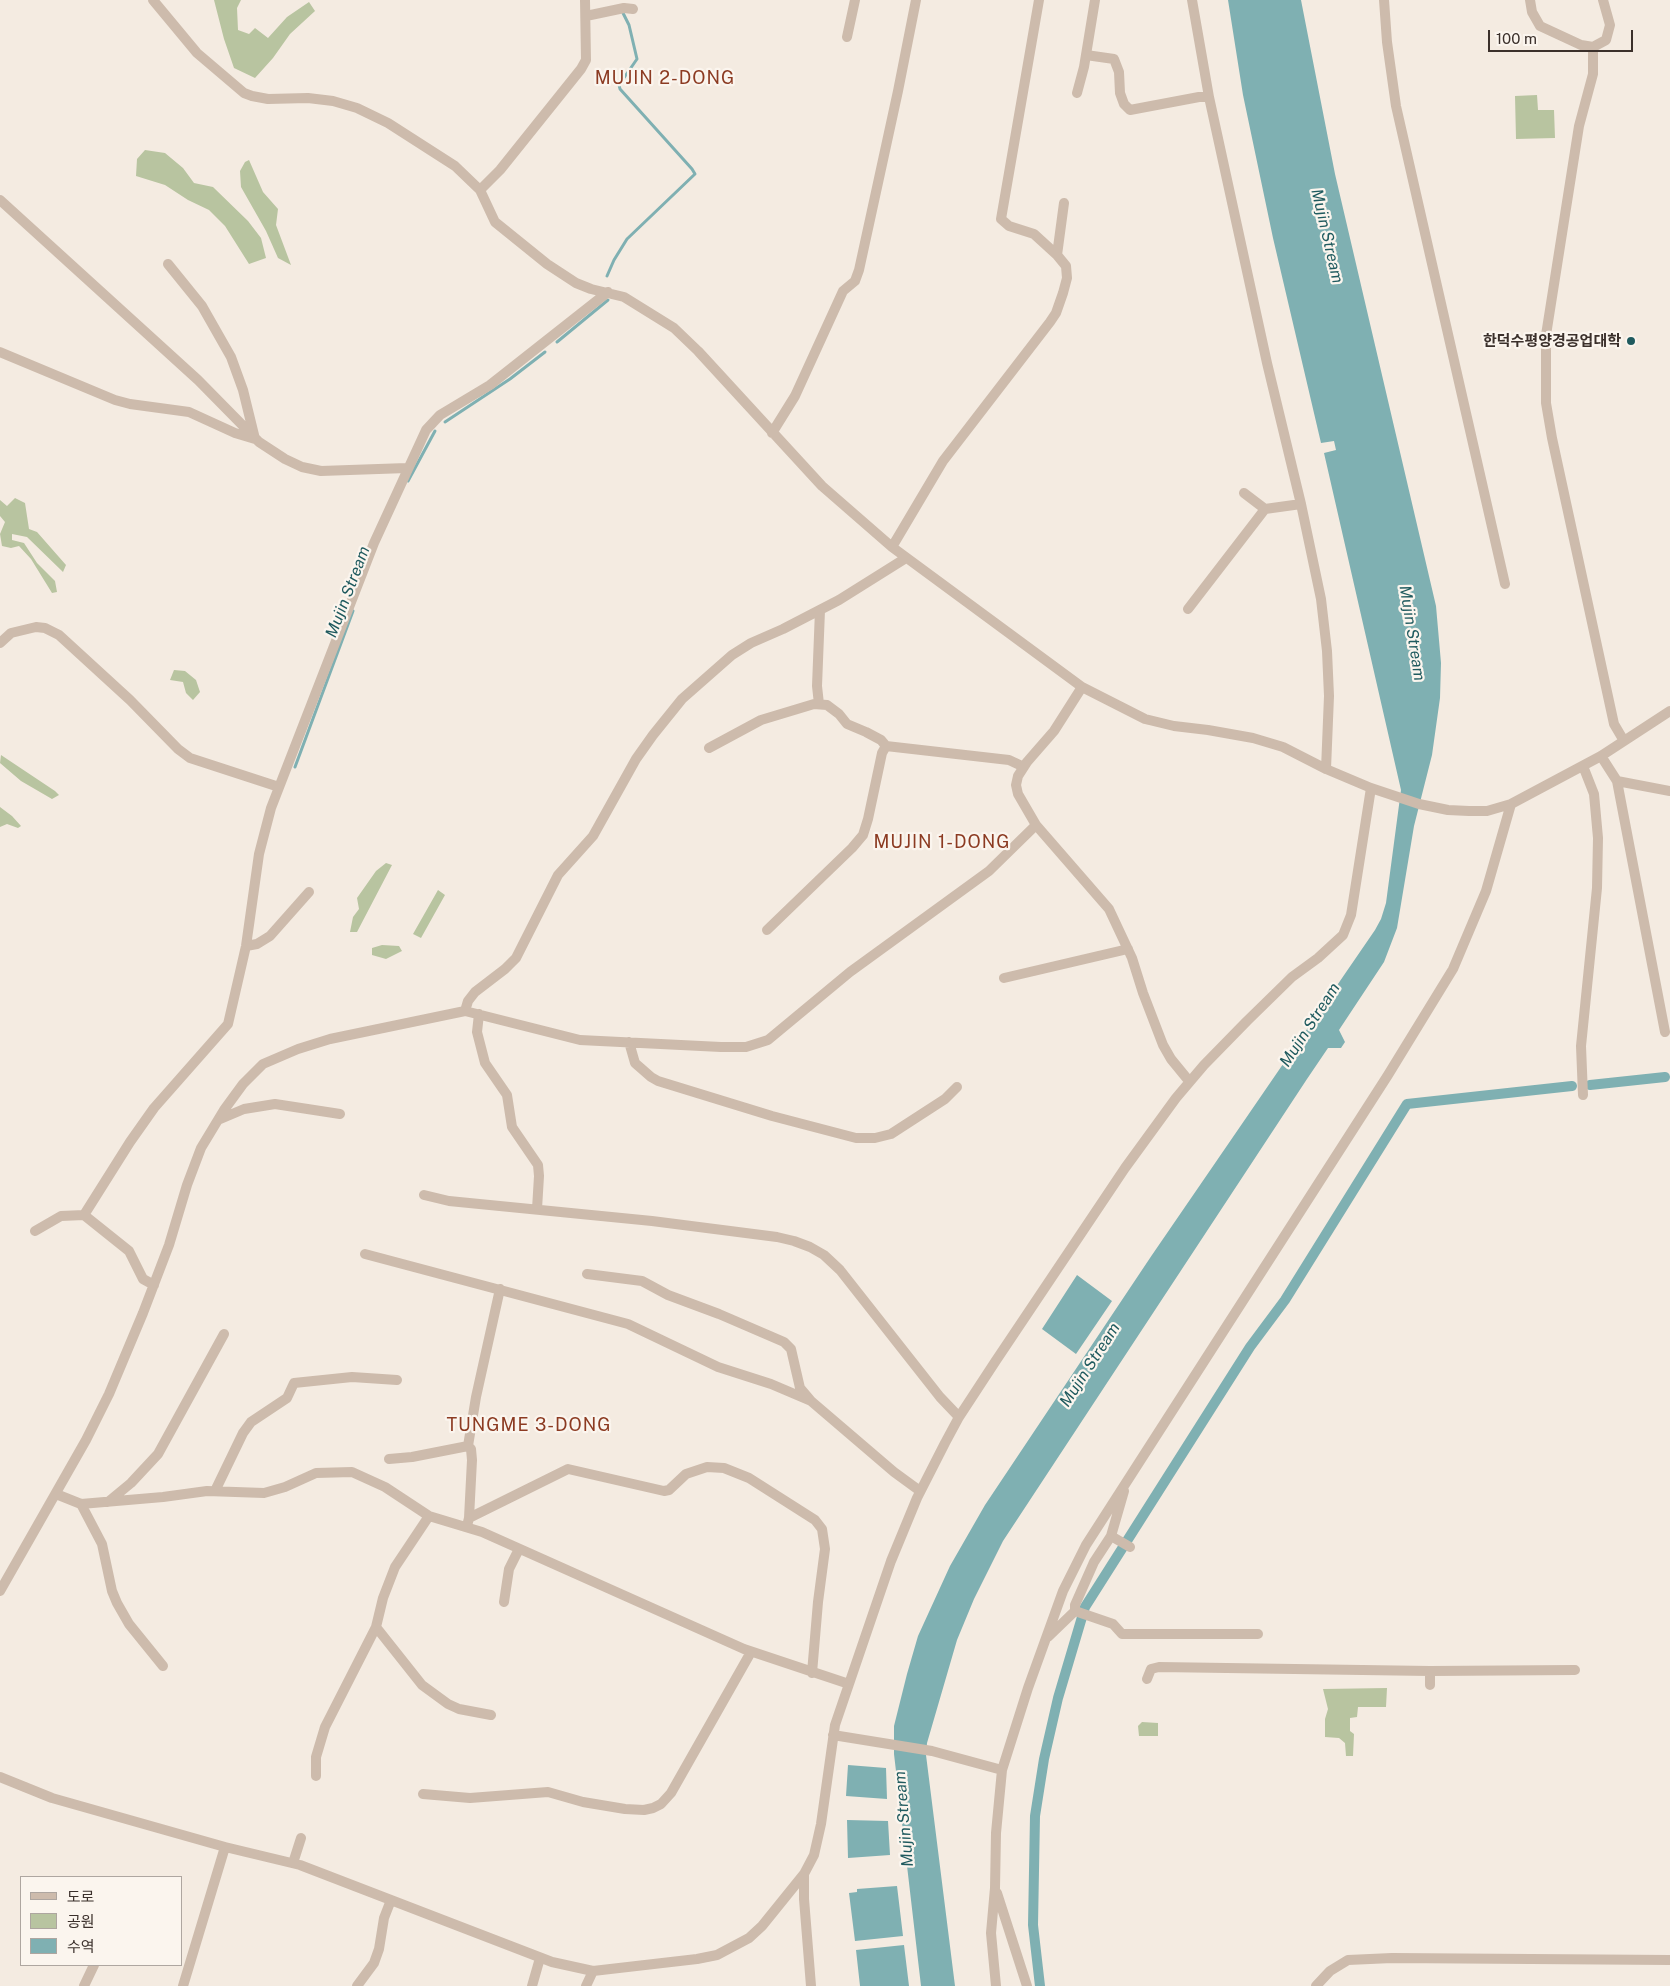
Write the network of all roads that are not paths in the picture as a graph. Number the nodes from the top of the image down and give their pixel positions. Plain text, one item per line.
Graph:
1 (152, 0) edge
2 (585, 0) edge
3 (855, 0) edge
4 (916, 0) edge
5 (1039, 0) edge
6 (1095, 0) edge
7 (1192, 0) edge
8 (1384, 0) edge
9 (1530, 0) edge
10 (1603, 0) edge
11 (633, 9) dead end
12 (586, 16) junction
13 (848, 36) dead end
14 (1593, 47) junction
15 (1086, 55) junction
16 (1077, 93) dead end
17 (1209, 97) junction
18 (480, 190) junction
19 (0, 200) edge
20 (1064, 202) dead end
21 (1056, 256) junction
22 (168, 264) dead end
23 (608, 292) junction
24 (0, 352) edge
25 (772, 433) junction
26 (255, 438) junction
27 (407, 468) junction
28 (1244, 493) dead end
29 (1301, 504) junction
30 (1265, 510) junction
31 (892, 547) junction
32 (906, 558) junction
33 (1505, 584) dead end
34 (1188, 609) dead end
35 (820, 610) junction
36 (0, 643) edge
37 (1082, 687) junction
38 (819, 704) junction
39 (1670, 710) edge
40 (1624, 740) junction
41 (886, 746) junction
42 (709, 748) dead end
43 (1601, 756) junction
44 (1583, 766) junction
45 (1024, 767) junction
46 (1326, 769) junction
47 (1617, 781) junction
48 (279, 787) junction
49 (1371, 788) junction
50 (1670, 791) edge
51 (1511, 804) junction
52 (1036, 824) junction
53 (309, 892) dead end
54 (767, 930) dead end
55 (246, 946) junction
56 (1128, 949) junction
57 (1004, 978) dead end
58 (465, 1011) junction
59 (479, 1014) junction
60 (1666, 1032) dead end
61 (629, 1042) junction
62 (1189, 1081) junction
63 (957, 1087) dead end
64 (1583, 1095) dead end
65 (340, 1114) dead end
66 (218, 1120) junction
67 (424, 1195) dead end
68 (537, 1209) junction
69 (84, 1215) junction
70 (35, 1230) dead end
71 (365, 1254) dead end
72 (587, 1274) dead end
73 (154, 1285) junction
74 (500, 1289) junction
75 (224, 1334) dead end
76 (397, 1380) dead end
77 (811, 1400) junction
78 (959, 1417) junction
79 (468, 1446) junction
80 (389, 1459) dead end
81 (1127, 1480) junction
82 (214, 1491) junction
83 (920, 1491) junction
84 (56, 1494) junction
85 (107, 1502) junction
86 (81, 1504) junction
87 (429, 1516) junction
88 (468, 1522) junction
89 (1114, 1537) junction
90 (1130, 1547) dead end
91 (519, 1549) junction
92 (0, 1591) edge
93 (504, 1602) dead end
94 (1080, 1614) junction
95 (376, 1627) junction
96 (1258, 1634) dead end
97 (1045, 1640) junction
98 (751, 1652) junction
99 (163, 1666) dead end
100 (1575, 1670) dead end
101 (1430, 1671) junction
102 (812, 1672) junction
103 (1147, 1679) dead end
104 (849, 1684) junction
105 (1430, 1685) dead end
106 (491, 1715) dead end
107 (833, 1735) junction
108 (1002, 1770) junction
109 (316, 1776) dead end
110 (0, 1777) edge
111 (423, 1794) dead end
112 (301, 1838) dead end
113 (225, 1847) junction
114 (293, 1863) junction
115 (804, 1874) junction
116 (995, 1888) junction
117 (391, 1900) junction
118 (540, 1958) junction
119 (1670, 1960) edge
120 (94, 1966) edge
121 (593, 1971) junction
122 (84, 1986) edge
123 (183, 1986) edge
124 (357, 1986) edge
125 (532, 1986) edge
126 (586, 1986) edge
127 (811, 1986) edge
128 (996, 1986) edge
129 (1027, 1986) edge
130 (1316, 1986) edge

1 - 18 street
2 - 12 street
3 - 13 street
4 - 25 street
5 - 21 street
6 - 15 street
7 - 17 street
8 - 33 street
9 - 14 street
10 - 14 street
11 - 12 street
12 - 18 street
14 - 40 street
15 - 16 street
15 - 17 street
17 - 29 street
18 - 23 street
19 - 26 street
20 - 21 street
21 - 31 street
22 - 26 street
23 - 25 street
23 - 27 street
24 - 26 street
25 - 31 street
26 - 27 street
27 - 48 street
28 - 30 street
29 - 30 street
29 - 46 street
30 - 34 street
31 - 32 street
32 - 35 street
32 - 37 street
35 - 38 street
35 - 58 street
36 - 48 street
37 - 45 street
37 - 46 street
38 - 41 street
38 - 42 street
39 - 40 street
40 - 43 street
41 - 45 street
41 - 54 street
43 - 44 street
43 - 47 street
44 - 51 street
44 - 64 street
45 - 52 street
46 - 49 street
47 - 50 street
47 - 60 street
48 - 55 street
49 - 51 street
49 - 62 street
51 - 81 street
52 - 56 street
52 - 61 street
53 - 55 street
55 - 69 street
56 - 57 street
56 - 62 street
58 - 59 street
58 - 66 street
59 - 61 street
59 - 68 street
61 - 63 street
62 - 78 street
65 - 66 street
66 - 73 street
67 - 68 street
68 - 78 street
69 - 70 street
69 - 73 street
71 - 74 street
72 - 77 street
73 - 84 street
74 - 77 street
74 - 79 street
75 - 85 street
76 - 82 street
77 - 83 street
78 - 83 street
79 - 80 street
79 - 88 street
81 - 89 street
81 - 97 street
82 - 85 street
82 - 87 street
83 - 104 street
84 - 86 street
84 - 92 street
85 - 86 street
86 - 99 street
87 - 88 street
87 - 95 street
88 - 91 street
88 - 102 street
89 - 90 street
89 - 94 street
91 - 93 street
91 - 98 street
94 - 96 street
94 - 97 street
95 - 106 street
95 - 109 street
97 - 108 street
98 - 102 street
98 - 111 street
100 - 101 street
101 - 103 street
101 - 105 street
102 - 104 street
104 - 107 street
107 - 108 street
107 - 115 street
108 - 116 street
110 - 113 street
112 - 114 street
113 - 114 street
113 - 123 street
114 - 117 street
115 - 121 street
115 - 127 street
116 - 128 street
116 - 129 street
117 - 118 street
117 - 124 street
118 - 121 street
118 - 125 street
119 - 130 street
120 - 122 street
121 - 126 street

